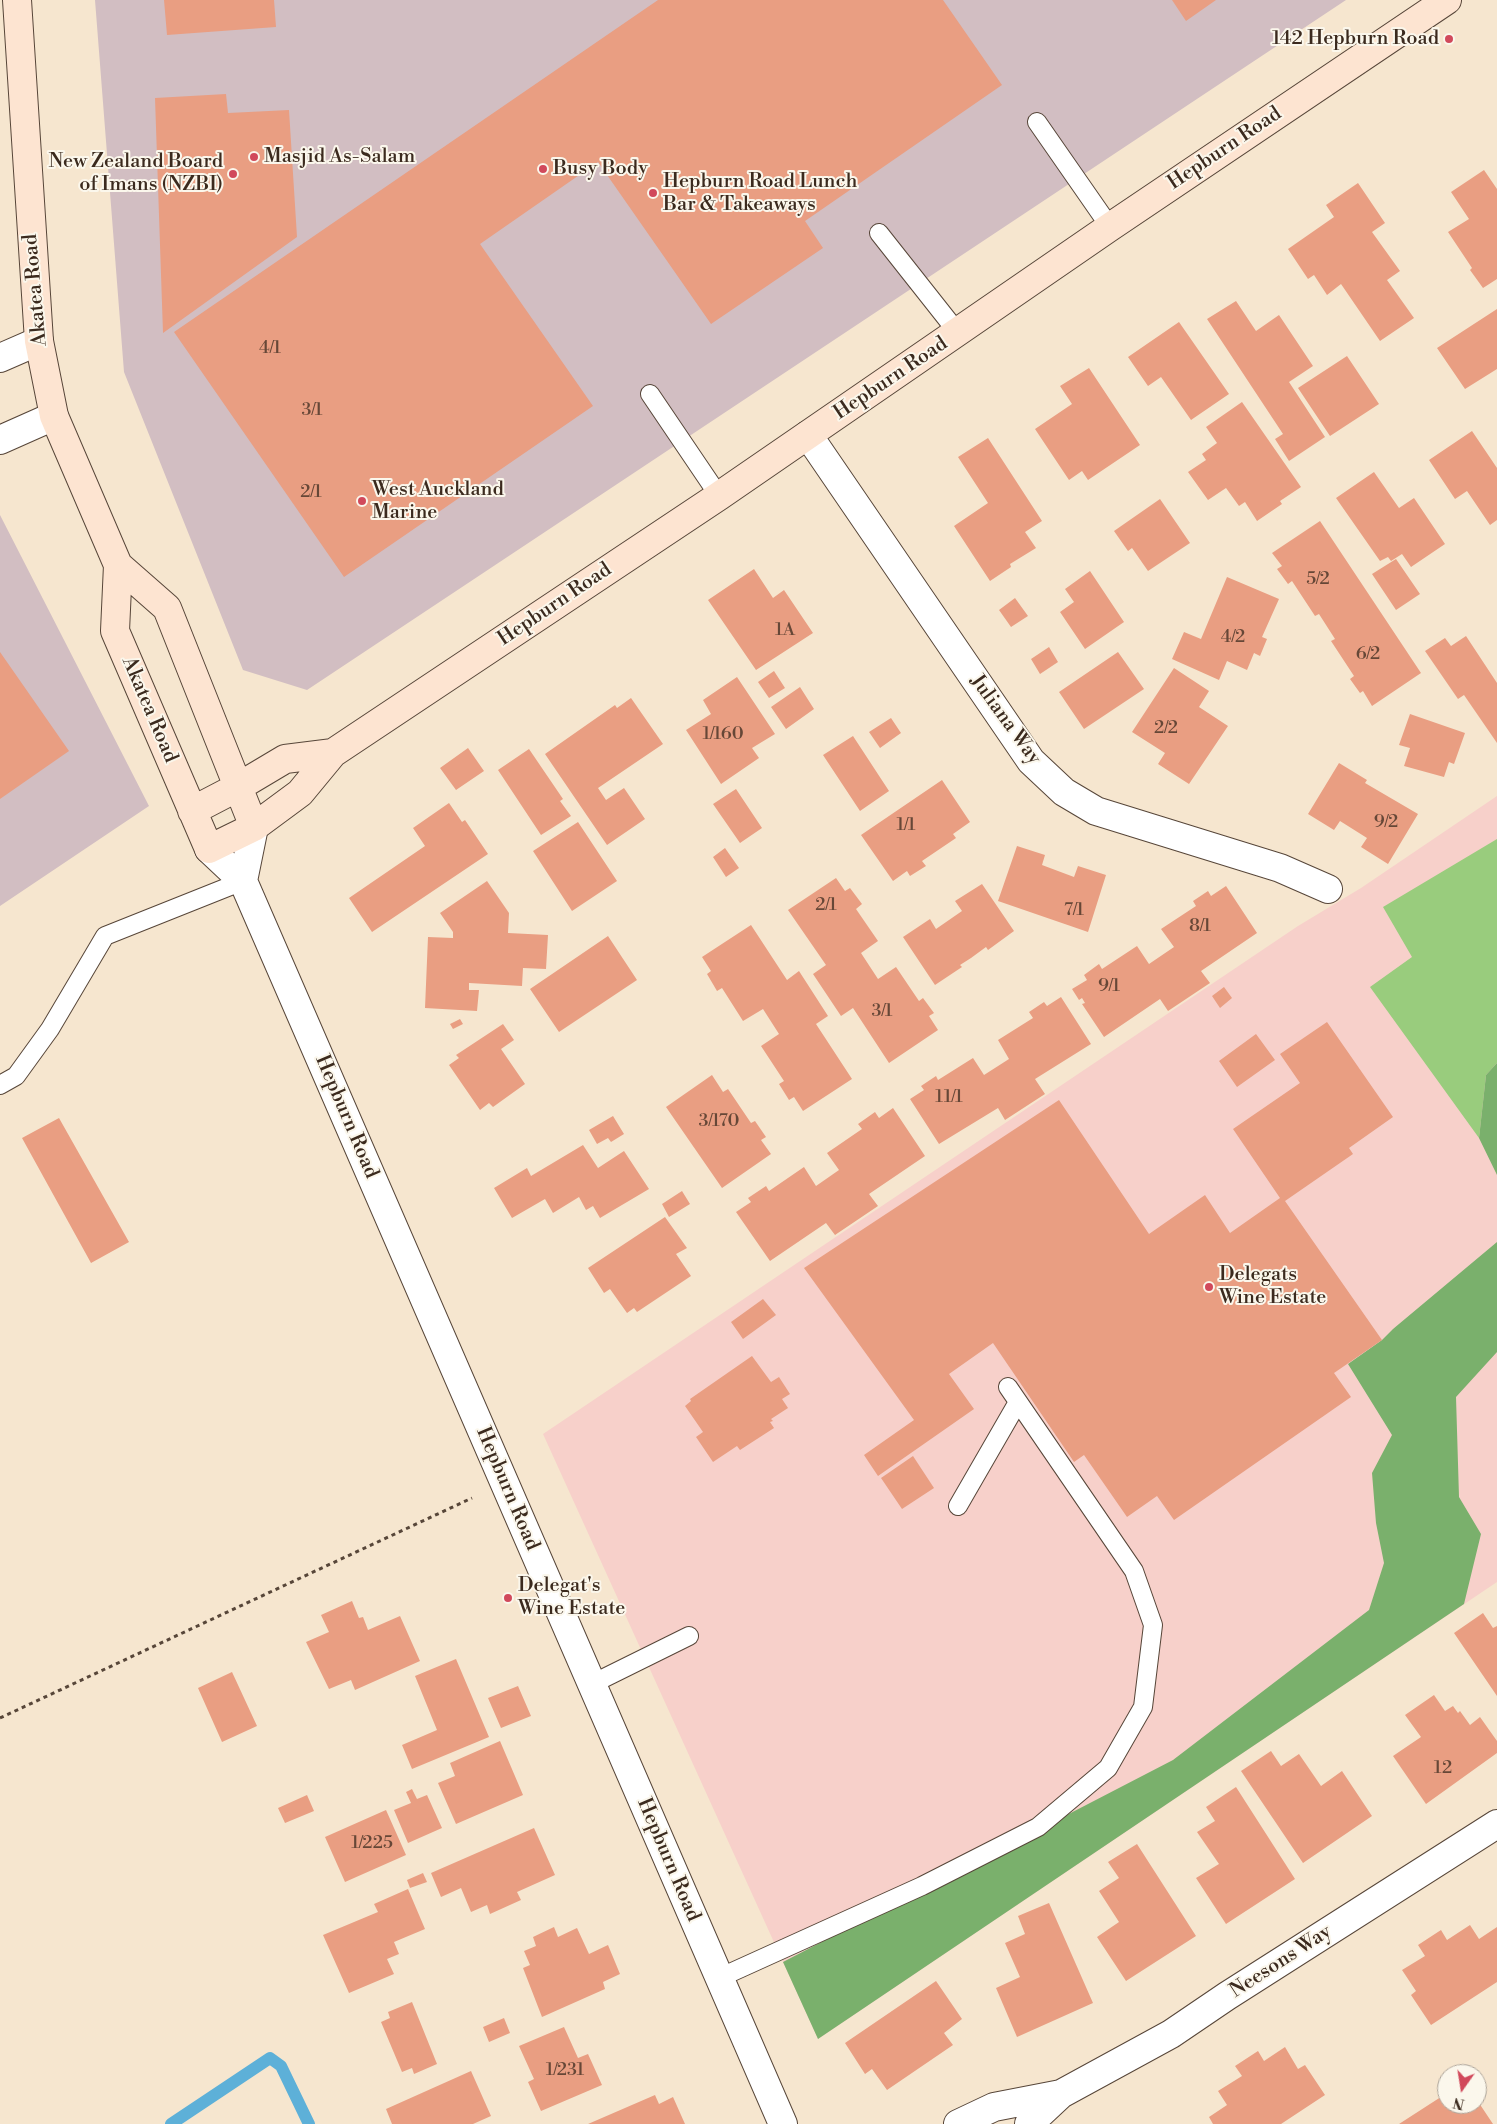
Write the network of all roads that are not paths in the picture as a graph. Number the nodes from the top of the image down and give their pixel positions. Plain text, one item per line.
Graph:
1 (17, 0) edge
2 (1447, 0) edge
3 (1037, 122) dead end
4 (1110, 227) junction
5 (879, 233) dead end
6 (958, 333) junction
7 (39, 341) junction
8 (0, 358) edge
9 (650, 394) dead end
10 (54, 416) junction
11 (808, 435) junction
12 (0, 440) edge
13 (720, 496) junction
14 (118, 565) junction
15 (333, 754) junction
16 (238, 787) junction
17 (192, 811) junction
18 (254, 827) junction
19 (209, 849) junction
20 (243, 881) junction
21 (1328, 889) dead end
22 (0, 1086) edge
23 (1008, 1387) dead end
24 (1018, 1402) junction
25 (958, 1506) dead end
26 (689, 1636) dead end
27 (592, 1684) junction
28 (1497, 1824) edge
29 (720, 1978) junction
30 (1061, 2094) junction
31 (783, 2124) edge
32 (958, 2124) edge
33 (1030, 2124) edge

1 - 7 main road, Akatea Road
2 - 4 main road, Hepburn Road
3 - 4 lane
4 - 6 main road, Hepburn Road
5 - 6 lane
6 - 11 main road, Hepburn Road
7 - 8 street
7 - 10 main road, Akatea Road
9 - 13 lane
10 - 12 street
10 - 14 main road, Akatea Road
11 - 13 main road, Hepburn Road
11 - 21 street, Juliana Way
13 - 15 main road, Hepburn Road
14 - 16 main road, Akatea Road
14 - 17 main road, Akatea Road
15 - 16 main road, Hepburn Road
15 - 18 main road, Hepburn Road
16 - 17 main road, Hepburn Road
16 - 18 main road, Akatea Road
17 - 19 main road, Akatea Road
18 - 19 main road, Hepburn Road
18 - 20 street
19 - 20 street, Hepburn Road
20 - 22 lane
20 - 27 street, Hepburn Road
23 - 24 lane
24 - 25 lane
24 - 29 lane
26 - 27 lane
27 - 29 street, Hepburn Road
28 - 30 street, Neesons Way
29 - 31 street, Hepburn Road
30 - 32 street, Neesons Way
30 - 33 street, Neesons Way

